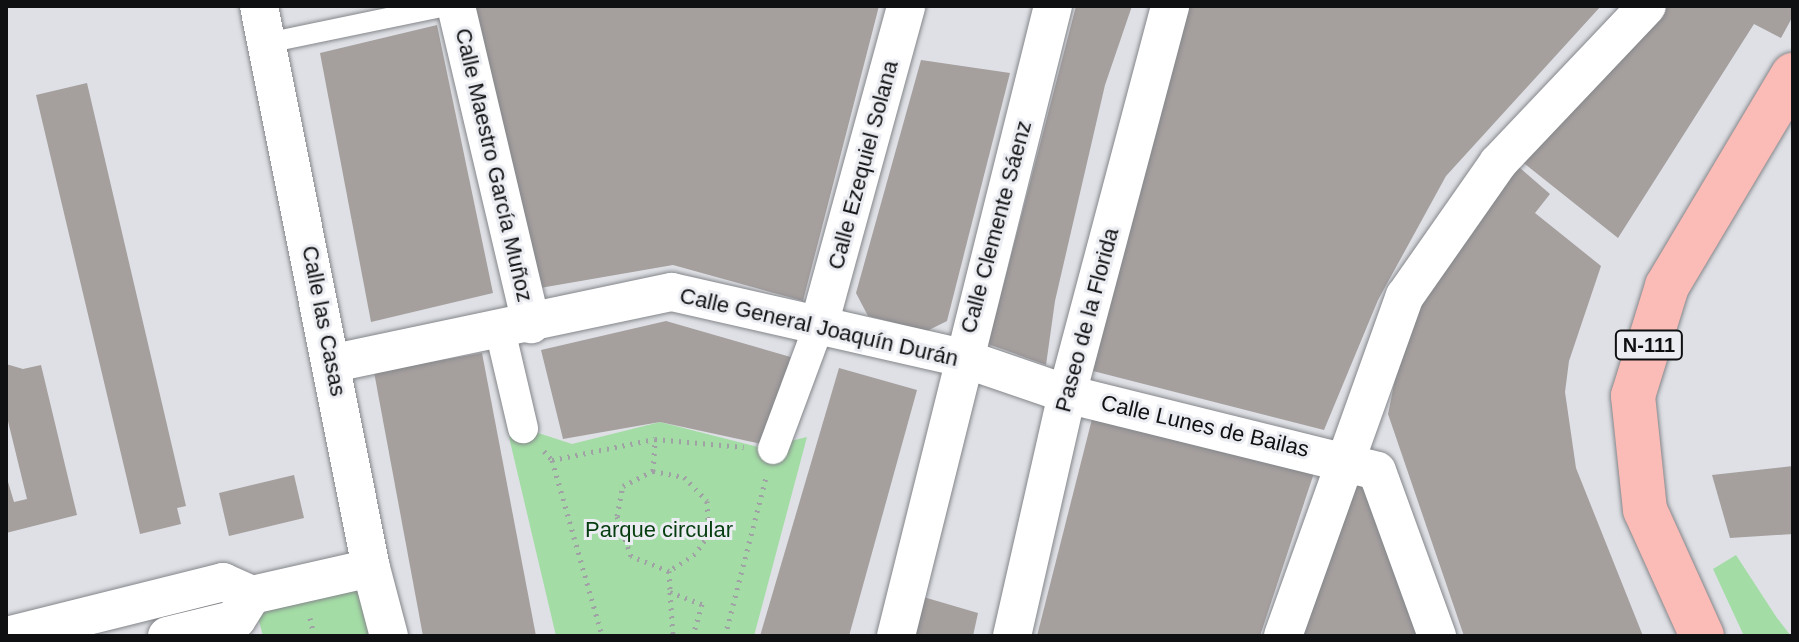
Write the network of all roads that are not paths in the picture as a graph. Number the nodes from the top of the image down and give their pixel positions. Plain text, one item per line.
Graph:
1 (259, 6) edge
2 (446, 6) edge
3 (456, 6) edge
4 (906, 6) edge
5 (1053, 6) edge
6 (1170, 6) edge
7 (1647, 6) edge
8 (267, 43) junction
9 (1793, 75) edge
10 (819, 325) junction
11 (516, 327) junction
12 (962, 358) junction
13 (334, 363) junction
14 (1067, 394) junction
15 (523, 428) dead end
16 (773, 449) road end
17 (1343, 460) junction
18 (371, 568) junction
19 (252, 595) junction
20 (7, 636) edge
21 (167, 636) edge
22 (258, 636) edge
23 (389, 636) edge
24 (896, 636) edge
25 (1012, 636) edge
26 (1283, 636) edge
27 (1437, 636) edge
28 (1702, 636) edge

1 - 8 street, Calle las Casas
2 - 8 lane
3 - 11 street, Calle Maestro García Muñoz
4 - 10 street, Calle Ezequiel Solana
5 - 12 street, Calle Clemente Sáenz
6 - 14 street, Paseo de la Florida
7 - 17 street
8 - 13 street, Calle las Casas
9 - 28 main road, N-111
10 - 11 street, Calle General Joaquín Durán
10 - 12 street, Calle General Joaquín Durán
10 - 16 street
11 - 13 street, Calle General Joaquín Durán
11 - 15 street, Calle Maestro García Muñoz
12 - 14 street, Calle General Joaquín Durán
12 - 24 street, Calle Clemente Sáenz
13 - 18 street, Calle las Casas
14 - 17 street, Calle Lunes de Bailas
14 - 25 street, Paseo de la Florida
17 - 26 street
17 - 27 street, Calle Lunes de Bailas
18 - 19 street
18 - 23 street, Calle las Casas
19 - 20 street
19 - 21 street
19 - 22 street

